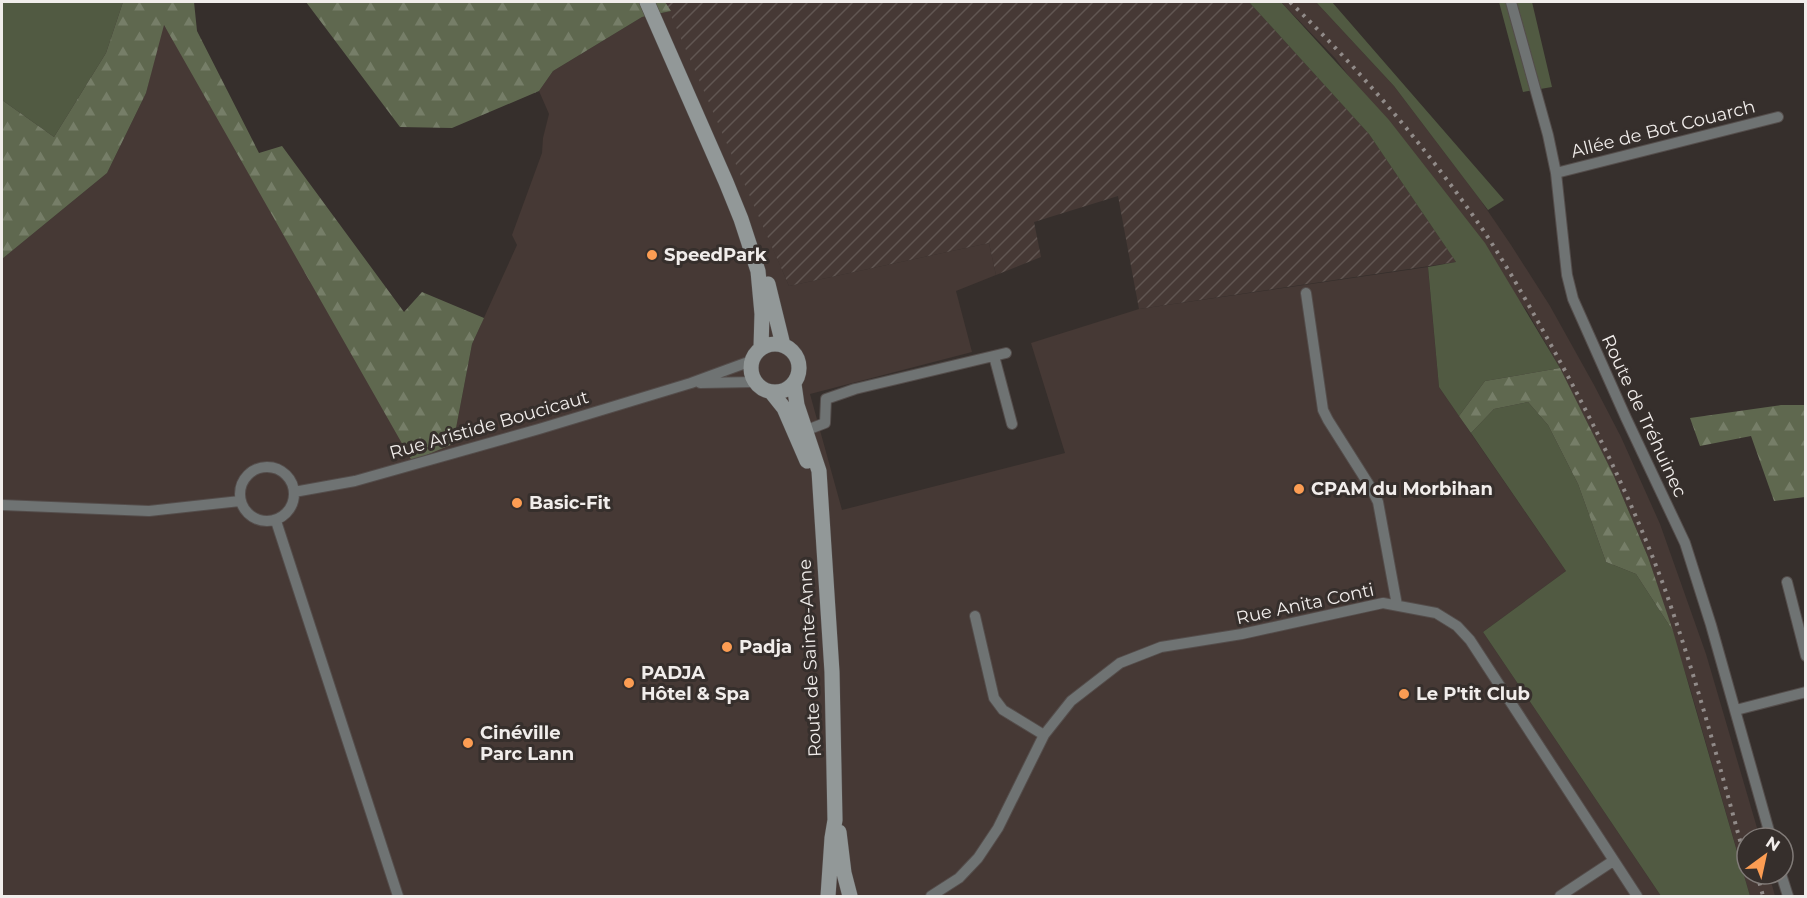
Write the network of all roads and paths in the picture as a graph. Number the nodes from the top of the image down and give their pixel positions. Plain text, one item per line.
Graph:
1 (647, 2) edge
2 (1511, 2) edge
3 (1778, 117) dead end
4 (1556, 173) junction
5 (741, 219) junction
6 (1306, 293) dead end
7 (783, 345) junction
8 (761, 348) junction
9 (1006, 353) dead end
10 (994, 356) junction
11 (751, 361) junction
12 (754, 382) junction
13 (691, 383) junction
14 (794, 384) junction
15 (772, 393) junction
16 (1012, 424) dead end
17 (807, 430) junction
18 (294, 492) junction
19 (820, 494) junction
20 (240, 501) junction
21 (2, 505) edge
22 (276, 520) junction
23 (1787, 582) dead end
24 (1397, 605) junction
25 (975, 616) dead end
26 (1806, 656) edge
27 (1806, 692) edge
28 (1736, 710) junction
29 (1044, 735) junction
30 (836, 820) junction
31 (1769, 826) edge
32 (1613, 861) junction
33 (398, 897) edge
34 (828, 897) edge
35 (850, 897) edge
36 (931, 897) edge
37 (1560, 897) edge
38 (1637, 897) edge

1 - 5 main road
2 - 4 street, Route de Tréhuinec
3 - 4 street, Allée de Bot Couarch
4 - 28 street, Route de Tréhuinec
5 - 7 main road
5 - 8 main road
6 - 24 street
7 - 8 main road
7 - 14 main road
8 - 11 main road
9 - 10 street
10 - 16 street
10 - 17 street
11 - 12 main road
11 - 13 street, Rue Aristide Boucicaut
12 - 13 street, Rue Aristide Boucicaut
12 - 15 main road
13 - 18 street, Rue Aristide Boucicaut
14 - 15 main road
14 - 17 main road, Route de Sainte-Anne
15 - 19 main road, Route de Sainte-Anne
17 - 19 main road, Route de Sainte-Anne
18 - 20 street
18 - 22 street
19 - 30 main road, Route de Sainte-Anne
20 - 21 street
20 - 22 street
22 - 33 street
23 - 26 street
24 - 29 street, Rue Anita Conti
24 - 32 street, Rue Anita Conti
25 - 29 street
27 - 28 street
28 - 31 street, Route de Tréhuinec
29 - 36 street, Rue Anita Conti
30 - 34 main road, Route de Sainte-Anne
30 - 35 main road, Route de Sainte-Anne
32 - 37 street
32 - 38 street, Rue Anita Conti

